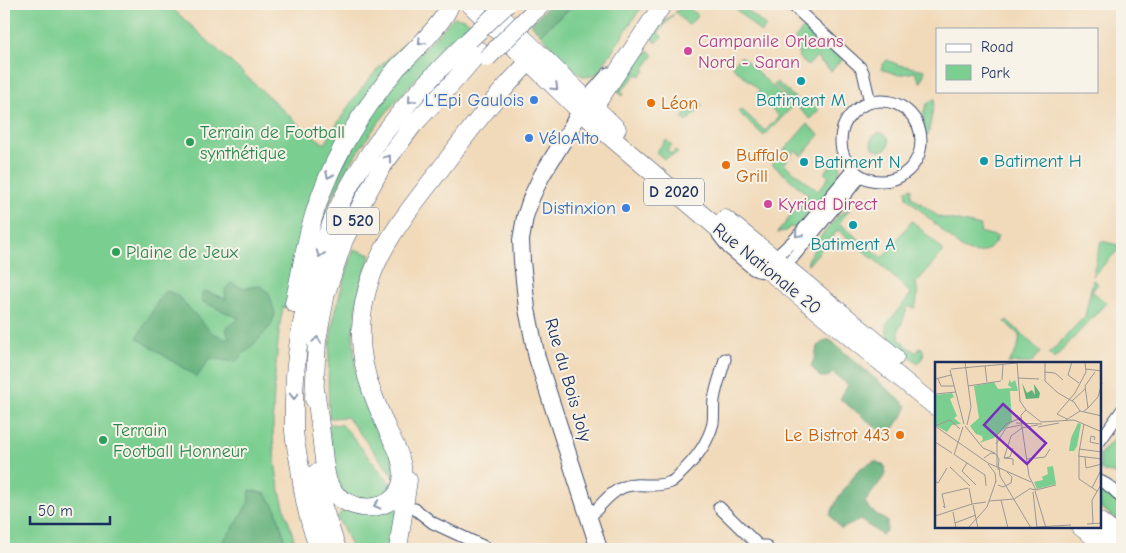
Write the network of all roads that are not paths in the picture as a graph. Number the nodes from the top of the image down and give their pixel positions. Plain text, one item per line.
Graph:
1 (450, 4) edge
2 (470, 4) edge
3 (487, 4) edge
4 (507, 4) edge
5 (661, 4) edge
6 (791, 4) edge
7 (532, 7) edge
8 (479, 50) junction
9 (529, 62) junction
10 (870, 102) junction
11 (587, 106) junction
12 (856, 173) junction
13 (777, 266) junction
14 (297, 348) junction
15 (726, 359) dead end
16 (315, 389) junction
17 (935, 390) edge
18 (377, 406) junction
19 (935, 406) edge
20 (1122, 410) edge
21 (1101, 439) edge
22 (1101, 482) edge
23 (1122, 499) edge
24 (719, 508) dead end
25 (415, 509) dead end
26 (589, 518) junction
27 (1101, 523) edge
28 (1084, 528) edge
29 (1115, 540) edge
30 (763, 548) edge
31 (319, 549) edge
32 (337, 549) edge
33 (398, 549) edge
34 (489, 549) edge
35 (599, 549) edge

1 -> 14 main road
2 - 9 main road, Rue Nationale 20 / D 2020
3 - 11 main road, Rue Nationale 20 / D 2020
4 - 8 main road, D 520, bridge
5 - 11 main road
6 - 10 street
7 - 8 main road, D 520
8 -> 14 main road, D 520
16 -> 8 main road, D 520
9 -> 11 main road, Rue Nationale 20 / D 2020
9 - 18 main road
10 - 12 street
10 - 12 street
11 - 13 main road, Rue Nationale 20 / D 2020
11 - 13 main road, Rue Nationale 20 / D 2020
11 - 26 street, Rue du Bois Joly
12 - 13 street
13 - 17 main road, Rue Nationale 20 / D 2020
13 - 19 main road, Rue Nationale 20 / D 2020
14 -> 31 main road, D 520
15 - 26 street
18 -> 16 main road
16 - 32 main road, D 520
18 - 33 main road
20 - 21 street
22 - 23 street
24 - 30 street
25 - 34 street
26 - 35 street, Rue du Bois Joly
27 - 29 main road
28 - 29 main road

